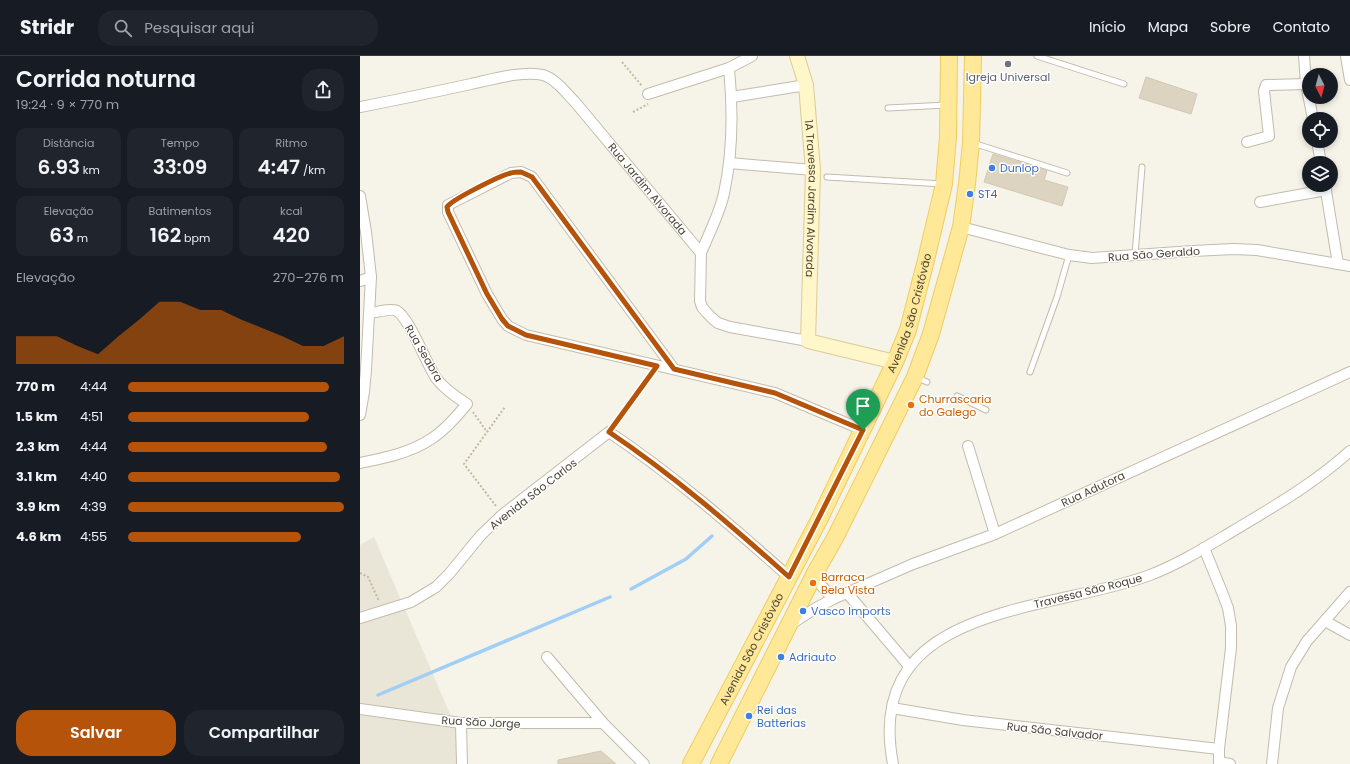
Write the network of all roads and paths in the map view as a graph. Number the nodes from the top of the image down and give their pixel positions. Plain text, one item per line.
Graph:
1 (752, 56) edge
2 (797, 56) edge
3 (949, 56) edge
4 (973, 56) edge
5 (1037, 56) edge
6 (1304, 56) edge
7 (1346, 56) edge
8 (622, 62) dead end
9 (729, 68) junction
10 (1305, 68) edge
11 (1350, 80) edge
12 (1124, 84) dead end
13 (1302, 84) edge
14 (806, 85) junction
15 (648, 94) joint
16 (732, 97) junction
17 (949, 105) junction
18 (360, 107) edge
19 (888, 108) dead end
20 (971, 142) junction
21 (1247, 142) dead end
22 (729, 163) junction
23 (1142, 167) dead end
24 (813, 170) junction
25 (1067, 173) dead end
26 (827, 177) dead end
27 (944, 184) junction
28 (1306, 192) edge
29 (1326, 192) edge
30 (360, 196) edge
31 (1260, 202) dead end
32 (961, 227) junction
33 (701, 253) junction
34 (1069, 255) junction
35 (1135, 255) junction
36 (1338, 264) junction
37 (1350, 266) edge
38 (371, 278) junction
39 (360, 281) edge
40 (370, 313) junction
41 (808, 342) junction
42 (895, 362) junction
43 (657, 366) junction
44 (674, 369) junction
45 (1030, 372) dead end
46 (1350, 372) edge
47 (957, 396) dead end
48 (467, 404) junction
49 (505, 407) dead end
50 (986, 410) dead end
51 (360, 414) edge
52 (863, 430) junction
53 (488, 432) junction
54 (609, 432) junction
55 (968, 446) dead end
56 (1350, 451) edge
57 (360, 463) edge
58 (502, 515) junction
59 (995, 534) junction
60 (1204, 548) junction
61 (360, 573) edge
62 (816, 573) junction
63 (789, 577) junction
64 (1350, 592) edge
65 (848, 594) junction
66 (833, 599) junction
67 (384, 611) junction
68 (360, 618) edge
69 (1325, 621) junction
70 (790, 625) junction
71 (1350, 635) edge
72 (546, 657) dead end
73 (909, 666) junction
74 (892, 708) junction
75 (360, 709) edge
76 (461, 723) junction
77 (602, 723) junction
78 (1219, 749) junction
79 (1219, 763) edge
80 (462, 764) edge
81 (644, 764) edge
82 (691, 764) edge
83 (719, 764) edge
84 (893, 764) edge
85 (1230, 764) edge
86 (1272, 764) edge

1 - 9 street
2 - 14 street, 1A Travessa Jardim Alvorada
3 - 17 main road, Avenida São Cristóvão
4 - 20 main road, Avenida São Cristóvão
5 - 12 lane
6 - 10 street
7 - 11 street
8 - 15 path
9 - 15 street
9 - 16 street
13 - 21 street
14 - 16 street
14 - 24 street, 1A Travessa Jardim Alvorada
16 - 22 street
17 - 19 lane
17 - 27 main road, Avenida São Cristóvão
18 - 33 street, Rua Jardim Alvorada
20 - 25 lane
20 - 32 main road, Avenida São Cristóvão
22 - 24 street
22 - 33 street
23 - 35 lane
24 - 41 street, 1A Travessa Jardim Alvorada
26 - 27 lane
27 - 42 main road, Avenida São Cristóvão
28 - 31 street
29 - 36 street
30 - 38 street
32 - 34 street, Rua São Geraldo
32 - 62 main road, Avenida São Cristóvão
33 - 41 street
34 - 35 street, Rua São Geraldo
34 - 45 lane
35 - 36 street, Rua São Geraldo
36 - 37 street, Rua São Geraldo
38 - 39 street
38 - 40 street
40 - 48 street, Rua Seabra
40 - 51 street
41 - 42 street
42 - 52 main road, Avenida São Cristóvão
43 - 44 street
43 - 44 street
43 - 54 path
44 - 52 street
46 - 59 street, Rua Adutora
47 - 50 lane
48 - 53 path
48 - 57 street
49 - 53 path
52 - 63 main road, Avenida São Cristóvão
53 - 58 path
54 - 58 street, Avenida São Carlos
54 - 63 street
55 - 59 street
56 - 60 street, Travessa São Roque
58 - 67 street, Avenida São Carlos
59 - 65 street, Rua Adutora
60 - 73 street, Travessa São Roque
60 - 78 street
61 - 67 path
62 - 66 street
62 - 70 main road, Avenida São Cristóvão
63 - 82 main road, Avenida São Cristóvão
64 - 69 street
65 - 66 street, Rua Adutora
65 - 73 street
66 - 70 street, Rua Adutora
67 - 68 street, Avenida São Carlos
69 - 71 street
69 - 86 street
70 - 83 main road, Avenida São Cristóvão
72 - 77 street
73 - 74 street, Travessa São Roque
74 - 78 street, Rua São Salvador
74 - 84 street, Travessa São Roque
75 - 76 street, Rua São Jorge
76 - 77 street, Rua São Jorge
76 - 80 street
77 - 81 street
78 - 79 street
79 - 85 street

